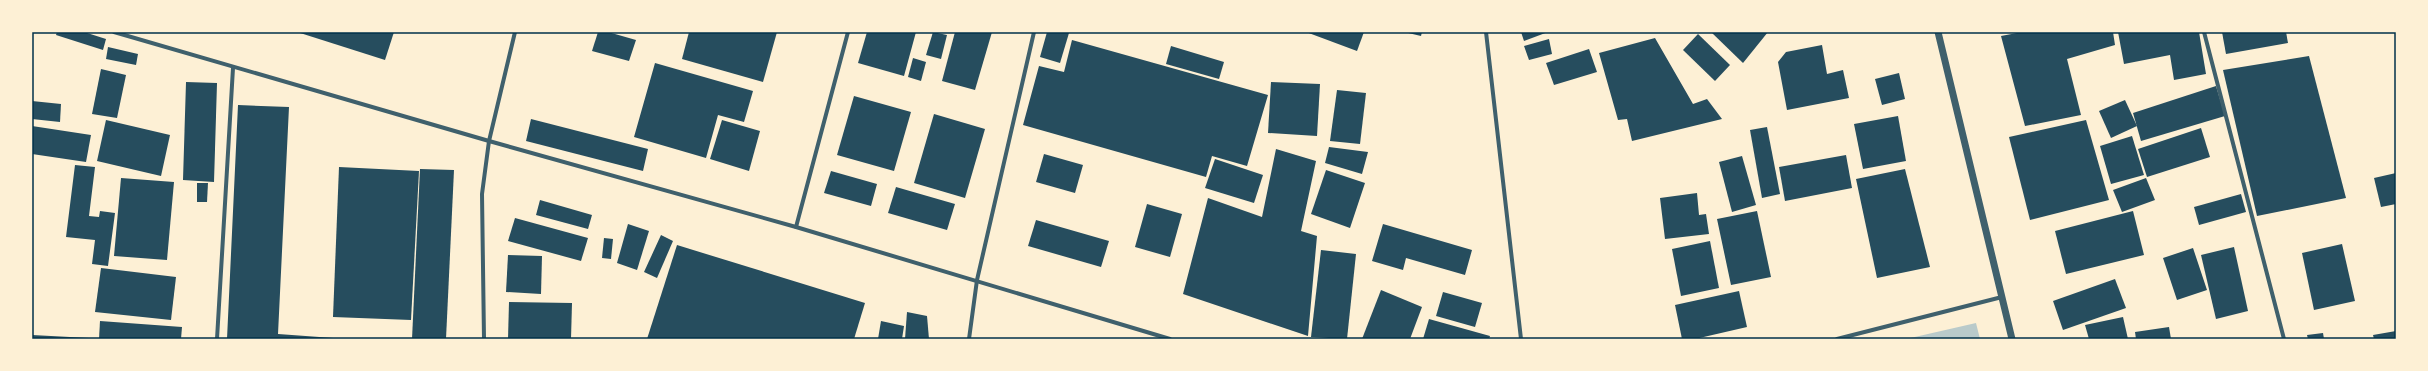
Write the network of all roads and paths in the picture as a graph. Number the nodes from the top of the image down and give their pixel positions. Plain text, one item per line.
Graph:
1 (114, 32) edge
2 (515, 32) edge
3 (848, 32) edge
4 (1034, 32) edge
5 (1486, 32) edge
6 (1938, 32) edge
7 (2204, 32) edge
8 (233, 68) junction
9 (489, 141) junction
10 (796, 227) junction
11 (977, 280) junction
12 (2002, 297) junction
13 (217, 339) edge
14 (484, 339) edge
15 (969, 339) edge
16 (1170, 339) edge
17 (1521, 339) edge
18 (1837, 339) edge
19 (2012, 339) edge
20 (2284, 339) edge

1 - 8 street
2 - 9 street
3 - 10 street
4 - 11 street
5 - 17 street
6 - 12 street
7 - 20 street
8 - 9 street
8 - 13 street
9 - 10 street
9 - 14 street
10 - 11 street
11 - 15 street
11 - 16 street
12 - 18 street
12 - 19 street

